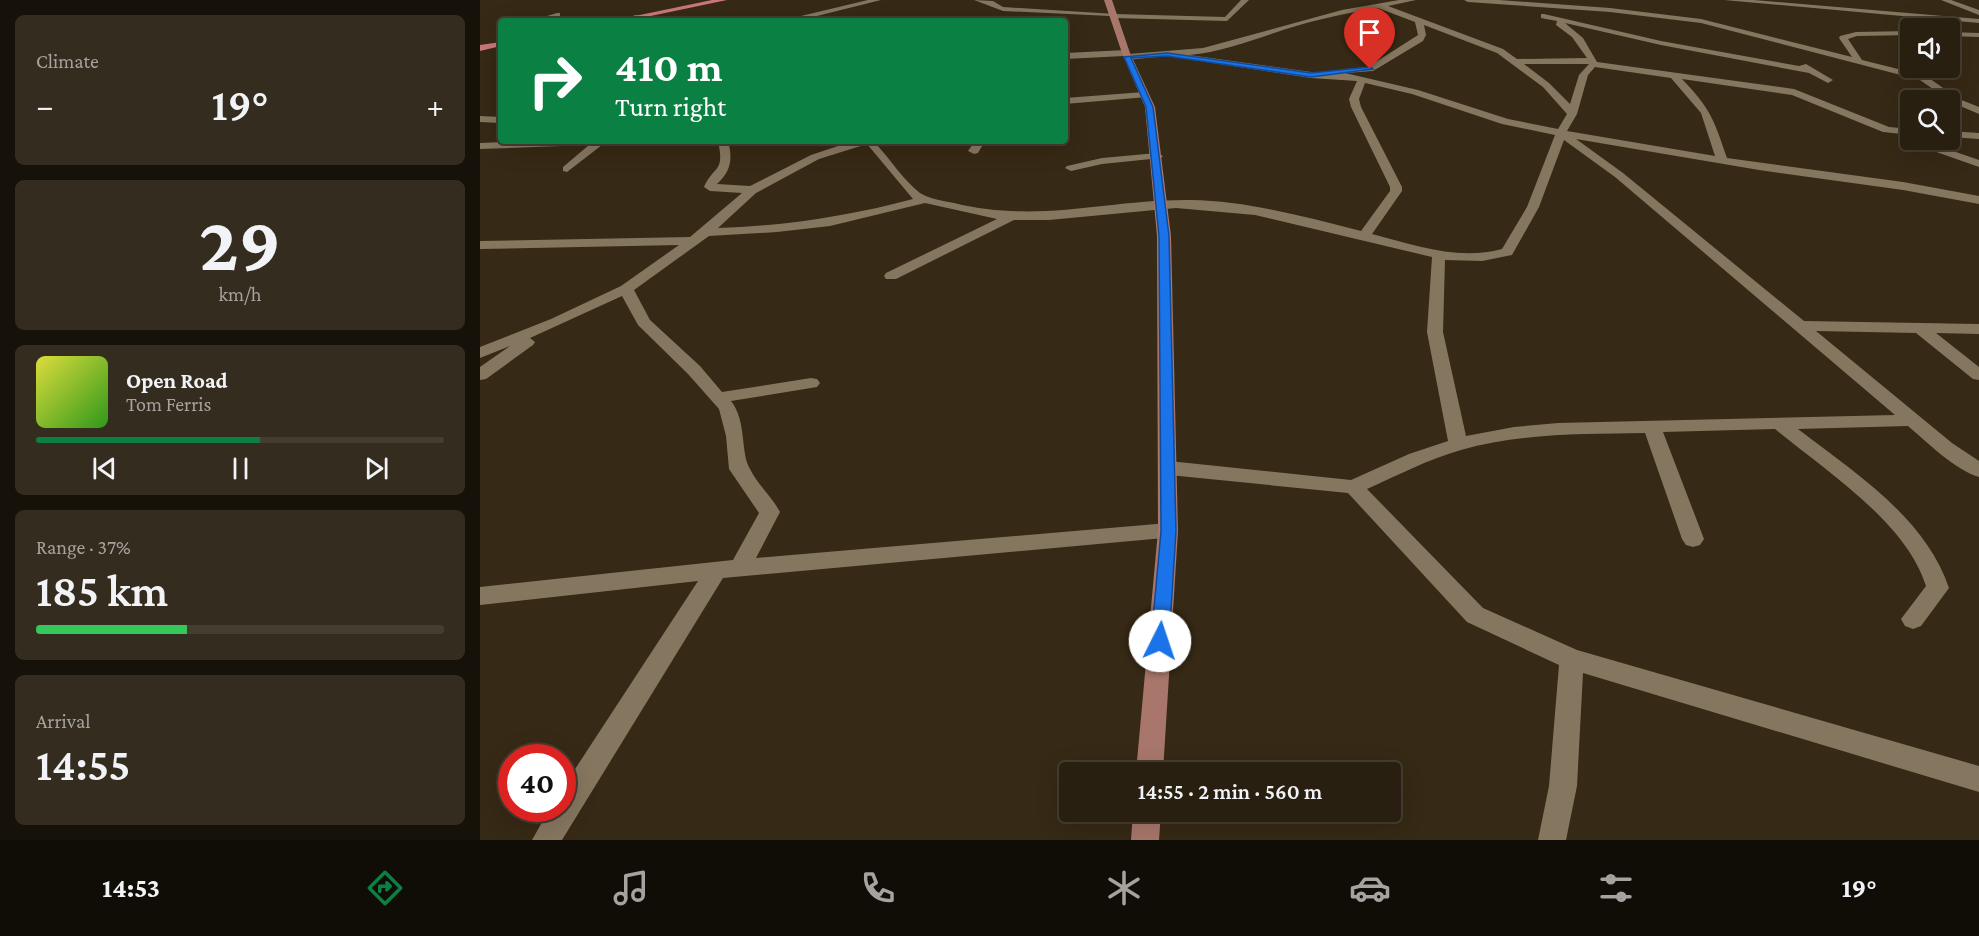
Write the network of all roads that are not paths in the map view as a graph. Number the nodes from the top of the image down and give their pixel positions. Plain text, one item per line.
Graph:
1 (723, 0) edge
2 (878, 0) edge
3 (978, 0) edge
4 (1245, 0) edge
5 (1365, 0) edge
6 (1412, 0) edge
7 (1468, 0) edge
8 (1521, 0) edge
9 (1728, 0) edge
10 (1835, 0) edge
11 (1945, 0) edge
12 (1509, 2) junction
13 (1378, 6) junction
14 (1111, 10) edge
15 (1844, 10) junction
16 (1038, 11) junction
17 (1979, 13) edge
18 (557, 15) dead end
19 (1544, 16) junction
20 (635, 17) junction
21 (546, 18) edge
22 (630, 18) edge
23 (639, 18) edge
24 (791, 18) edge
25 (1030, 18) edge
26 (1419, 22) junction
27 (1979, 23) edge
28 (1900, 33) edge
29 (1960, 34) edge
30 (1965, 34) junction
31 (1979, 35) edge
32 (1784, 41) junction
33 (498, 45) edge
34 (1972, 46) dead end
35 (480, 48) edge
36 (1167, 54) junction
37 (1127, 55) junction
38 (1068, 56) edge
39 (1858, 60) junction
40 (1515, 62) junction
41 (1592, 62) junction
42 (1812, 71) junction
43 (1322, 76) junction
44 (1674, 76) junction
45 (1362, 80) junction
46 (1828, 80) dead end
47 (1144, 95) junction
48 (1068, 101) edge
49 (1979, 111) edge
50 (1572, 114) junction
51 (480, 119) edge
52 (498, 120) edge
53 (1887, 130) junction
54 (1900, 131) edge
55 (1561, 134) junction
56 (1900, 135) edge
57 (1960, 135) edge
58 (1979, 136) edge
59 (498, 139) edge
60 (552, 144) edge
61 (597, 144) edge
62 (724, 144) edge
63 (855, 144) edge
64 (872, 144) edge
65 (481, 147) edge
66 (1941, 150) edge
67 (1157, 156) junction
68 (1722, 160) junction
69 (1979, 164) edge
70 (1071, 168) dead end
71 (567, 169) dead end
72 (752, 190) junction
73 (924, 200) junction
74 (1979, 200) edge
75 (1161, 205) junction
76 (1011, 217) junction
77 (706, 232) junction
78 (1364, 237) junction
79 (694, 241) junction
80 (480, 245) edge
81 (1439, 255) junction
82 (891, 276) dead end
83 (626, 289) junction
84 (556, 322) junction
85 (1798, 326) junction
86 (1920, 328) junction
87 (1979, 329) edge
88 (480, 353) edge
89 (480, 375) edge
90 (1979, 375) edge
91 (811, 383) dead end
92 (718, 398) junction
93 (1912, 420) junction
94 (1780, 423) junction
95 (1653, 427) junction
96 (1458, 444) junction
97 (1169, 468) junction
98 (1979, 470) edge
99 (1353, 487) junction
100 (1168, 531) junction
101 (1693, 539) dead end
102 (748, 567) junction
103 (717, 570) junction
104 (480, 596) edge
105 (1913, 619) dead end
106 (1572, 659) junction
107 (1151, 762) edge
108 (1979, 779) edge
109 (1146, 822) edge
110 (546, 840) edge
111 (1145, 840) edge
112 (1552, 840) edge

1 - 20 main road
2 - 24 street
3 - 16 street
4 - 14 street
5 - 13 street
6 - 13 street
7 - 12 street
8 - 12 street
9 - 15 street
10 - 15 street
11 - 17 street
12 - 19 street
12 - 32 street
13 - 26 street
13 - 36 street
14 - 16 street
14 - 37 street
15 - 27 street
16 - 25 street
18 - 21 street
19 - 41 street
19 - 42 street
20 - 22 main road
20 - 23 street
26 - 40 street
26 - 43 street
28 - 39 street
29 - 30 street
30 - 31 street
30 - 34 street
32 - 39 street
32 - 42 street
33 - 35 main road
36 - 37 street
36 - 43 street
37 - 38 street
37 - 47 street
39 - 49 street
40 - 41 street
40 - 50 street
41 - 44 street
41 - 50 street
42 - 46 street
43 - 45 street
44 - 53 street
44 - 68 street
45 - 55 street
45 - 78 street
47 - 48 street
47 - 67 street
50 - 55 street
51 - 52 street
53 - 54 street
53 - 56 street
55 - 68 street
55 - 81 street
55 - 85 street
57 - 58 street
59 - 65 street
60 - 65 street
61 - 71 street
62 - 72 street
63 - 72 street
64 - 73 street
66 - 69 street
67 - 70 street
67 - 75 street
68 - 74 street
72 - 77 street
73 - 76 street
73 - 77 street
75 - 76 street
75 - 78 street
75 - 97 street
76 - 82 street
77 - 79 street
78 - 81 street
79 - 80 street
79 - 83 street
81 - 96 street
83 - 84 street
83 - 92 street
84 - 88 street
84 - 89 street
85 - 86 street
85 - 93 street
86 - 87 street
86 - 90 street
91 - 92 street
92 - 102 street
93 - 94 street
93 - 98 street
94 - 95 street
94 - 105 street
95 - 96 street
95 - 101 street
96 - 99 street
97 - 99 street
97 - 100 street
99 - 106 street
100 - 102 street
100 - 107 street
102 - 103 street
103 - 104 street
103 - 110 street
106 - 108 street
106 - 112 street
109 - 111 street

